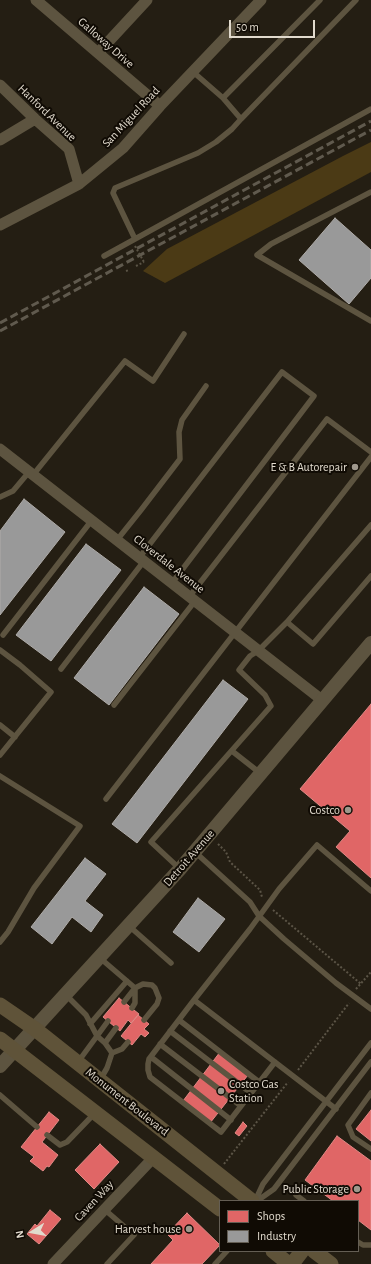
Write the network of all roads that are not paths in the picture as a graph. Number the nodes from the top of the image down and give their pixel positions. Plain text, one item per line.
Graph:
1 (37, 0) edge
2 (147, 0) edge
3 (261, 0) edge
4 (320, 0) edge
5 (356, 0) edge
6 (98, 53) junction
7 (192, 71) junction
8 (0, 86) edge
9 (223, 98) junction
10 (160, 106) junction
11 (371, 109) edge
12 (35, 119) junction
13 (241, 119) junction
14 (0, 140) edge
15 (79, 184) junction
16 (371, 192) edge
17 (0, 225) edge
18 (135, 239) junction
19 (104, 256) dead end
20 (371, 321) edge
21 (184, 334) dead end
22 (206, 386) dead end
23 (0, 449) edge
24 (371, 452) edge
25 (371, 457) edge
26 (31, 474) junction
27 (0, 497) edge
28 (92, 520) junction
29 (371, 524) edge
30 (117, 540) junction
31 (142, 559) junction
32 (371, 576) edge
33 (172, 583) junction
34 (192, 599) junction
35 (287, 622) junction
36 (235, 632) junction
37 (3, 635) dead end
38 (371, 643) edge
39 (0, 650) edge
40 (258, 651) junction
41 (61, 669) dead end
42 (322, 700) junction
43 (114, 705) dead end
44 (0, 725) edge
45 (15, 737) junction
46 (232, 750) junction
47 (0, 755) edge
48 (261, 773) junction
49 (0, 776) edge
50 (106, 799) dead end
51 (195, 852) junction
52 (180, 869) junction
53 (371, 891) edge
54 (259, 916) junction
55 (129, 926) junction
56 (0, 942) edge
57 (100, 958) junction
58 (171, 963) dead end
59 (127, 981) junction
60 (135, 988) junction
61 (66, 995) junction
62 (194, 1000) junction
63 (124, 1002) dead end
64 (0, 1005) edge
65 (132, 1008) dead end
66 (371, 1009) edge
67 (144, 1020) dead end
68 (179, 1020) junction
69 (108, 1021) dead end
70 (90, 1024) junction
71 (116, 1028) dead end
72 (35, 1029) junction
73 (170, 1031) junction
74 (97, 1036) junction
75 (0, 1039) edge
76 (128, 1042) dead end
77 (371, 1043) edge
78 (105, 1044) junction
79 (160, 1044) junction
80 (15, 1050) junction
81 (112, 1053) junction
82 (151, 1057) junction
83 (276, 1062) junction
84 (371, 1062) edge
85 (77, 1064) junction
86 (0, 1066) edge
87 (100, 1080) junction
88 (259, 1082) junction
89 (371, 1092) edge
90 (251, 1093) junction
91 (0, 1095) edge
92 (327, 1101) junction
93 (241, 1106) junction
94 (336, 1109) junction
95 (96, 1112) junction
96 (231, 1120) junction
97 (37, 1127) dead end
98 (47, 1135) dead end
99 (371, 1149) edge
100 (154, 1157) junction
101 (296, 1195) dead end
102 (251, 1200) edge
103 (256, 1200) edge
104 (257, 1200) edge
105 (303, 1200) edge
106 (219, 1208) edge
107 (104, 1209) junction
108 (359, 1243) edge
109 (371, 1245) edge
110 (226, 1252) edge
111 (274, 1252) edge
112 (301, 1252) edge
113 (315, 1252) edge
114 (53, 1264) edge
115 (107, 1264) edge
116 (215, 1264) edge
117 (290, 1264) edge
118 (331, 1264) edge

1 - 6 street, Galloway Drive
2 - 6 street
3 - 7 street, San Miguel Road
4 - 9 lane
5 - 13 lane
6 - 10 street, Galloway Drive
7 - 9 lane
7 - 10 street, San Miguel Road
8 - 12 street, Hanford Avenue
9 - 13 lane
10 - 15 street, San Miguel Road
11 - 18 lane
12 - 14 street
12 - 15 street, Hanford Avenue
13 - 18 lane
15 - 17 street, San Miguel Road
16 - 20 lane
18 - 19 lane
21 - 26 lane
22 - 30 lane
23 - 26 street, Cloverdale Avenue
24 - 34 lane
25 - 36 lane
26 - 27 lane
26 - 28 street, Cloverdale Avenue
28 - 30 street, Cloverdale Avenue
28 - 37 lane
29 - 35 lane
30 - 31 street, Cloverdale Avenue
31 - 33 street, Cloverdale Avenue
31 - 33 lane
31 - 41 lane
32 - 35 lane
33 - 34 street, Cloverdale Avenue
34 - 36 street, Cloverdale Avenue
34 - 43 lane
35 - 40 lane
36 - 40 street, Cloverdale Avenue
36 - 50 lane
38 - 42 street, Detroit Avenue
39 - 45 lane
40 - 42 street, Cloverdale Avenue
40 - 46 lane
42 - 48 street, Detroit Avenue
44 - 45 lane
45 - 47 lane
46 - 48 lane
46 - 52 lane
48 - 51 street, Detroit Avenue
49 - 56 lane
51 - 52 street, Detroit Avenue
51 - 54 lane
52 - 55 street, Detroit Avenue
53 - 54 lane
54 - 62 lane
54 - 66 lane
55 - 57 street, Detroit Avenue
55 - 58 lane
57 - 59 lane
57 - 61 street, Detroit Avenue
59 - 60 lane
59 - 70 lane
60 - 63 lane
60 - 65 lane
60 - 67 lane
61 - 70 lane
61 - 72 street, Detroit Avenue
62 - 68 lane
62 - 83 lane
64 - 72 main road, Monument Boulevard
68 - 73 lane
68 - 88 lane
69 - 74 lane
70 - 74 lane
71 - 78 lane
72 - 80 street, Detroit Avenue
72 - 85 main road, Monument Boulevard
73 - 79 lane
73 - 90 lane
74 - 78 lane
74 - 85 lane
75 - 80 main road
76 - 81 lane
77 - 92 lane
78 - 81 lane
79 - 82 lane
79 - 93 lane
80 - 86 street, Detroit Avenue
80 - 95 main road
81 - 87 lane
82 - 96 lane
82 - 96 lane
83 - 88 lane
83 - 92 lane
84 - 94 lane
85 - 87 main road, Monument Boulevard
87 - 102 main road, Monument Boulevard
88 - 90 lane
89 - 99 lane
90 - 93 lane
91 - 97 lane
92 - 94 lane
92 - 103 lane
93 - 96 lane
94 - 104 lane
95 - 98 lane
95 - 100 main road
100 - 106 main road
100 - 107 street, Caven Way
101 - 105 lane
107 - 114 street, Caven Way
107 - 115 lane
108 - 109 lane
110 - 116 lane
111 - 117 main road
112 - 117 main road
113 - 118 main road

